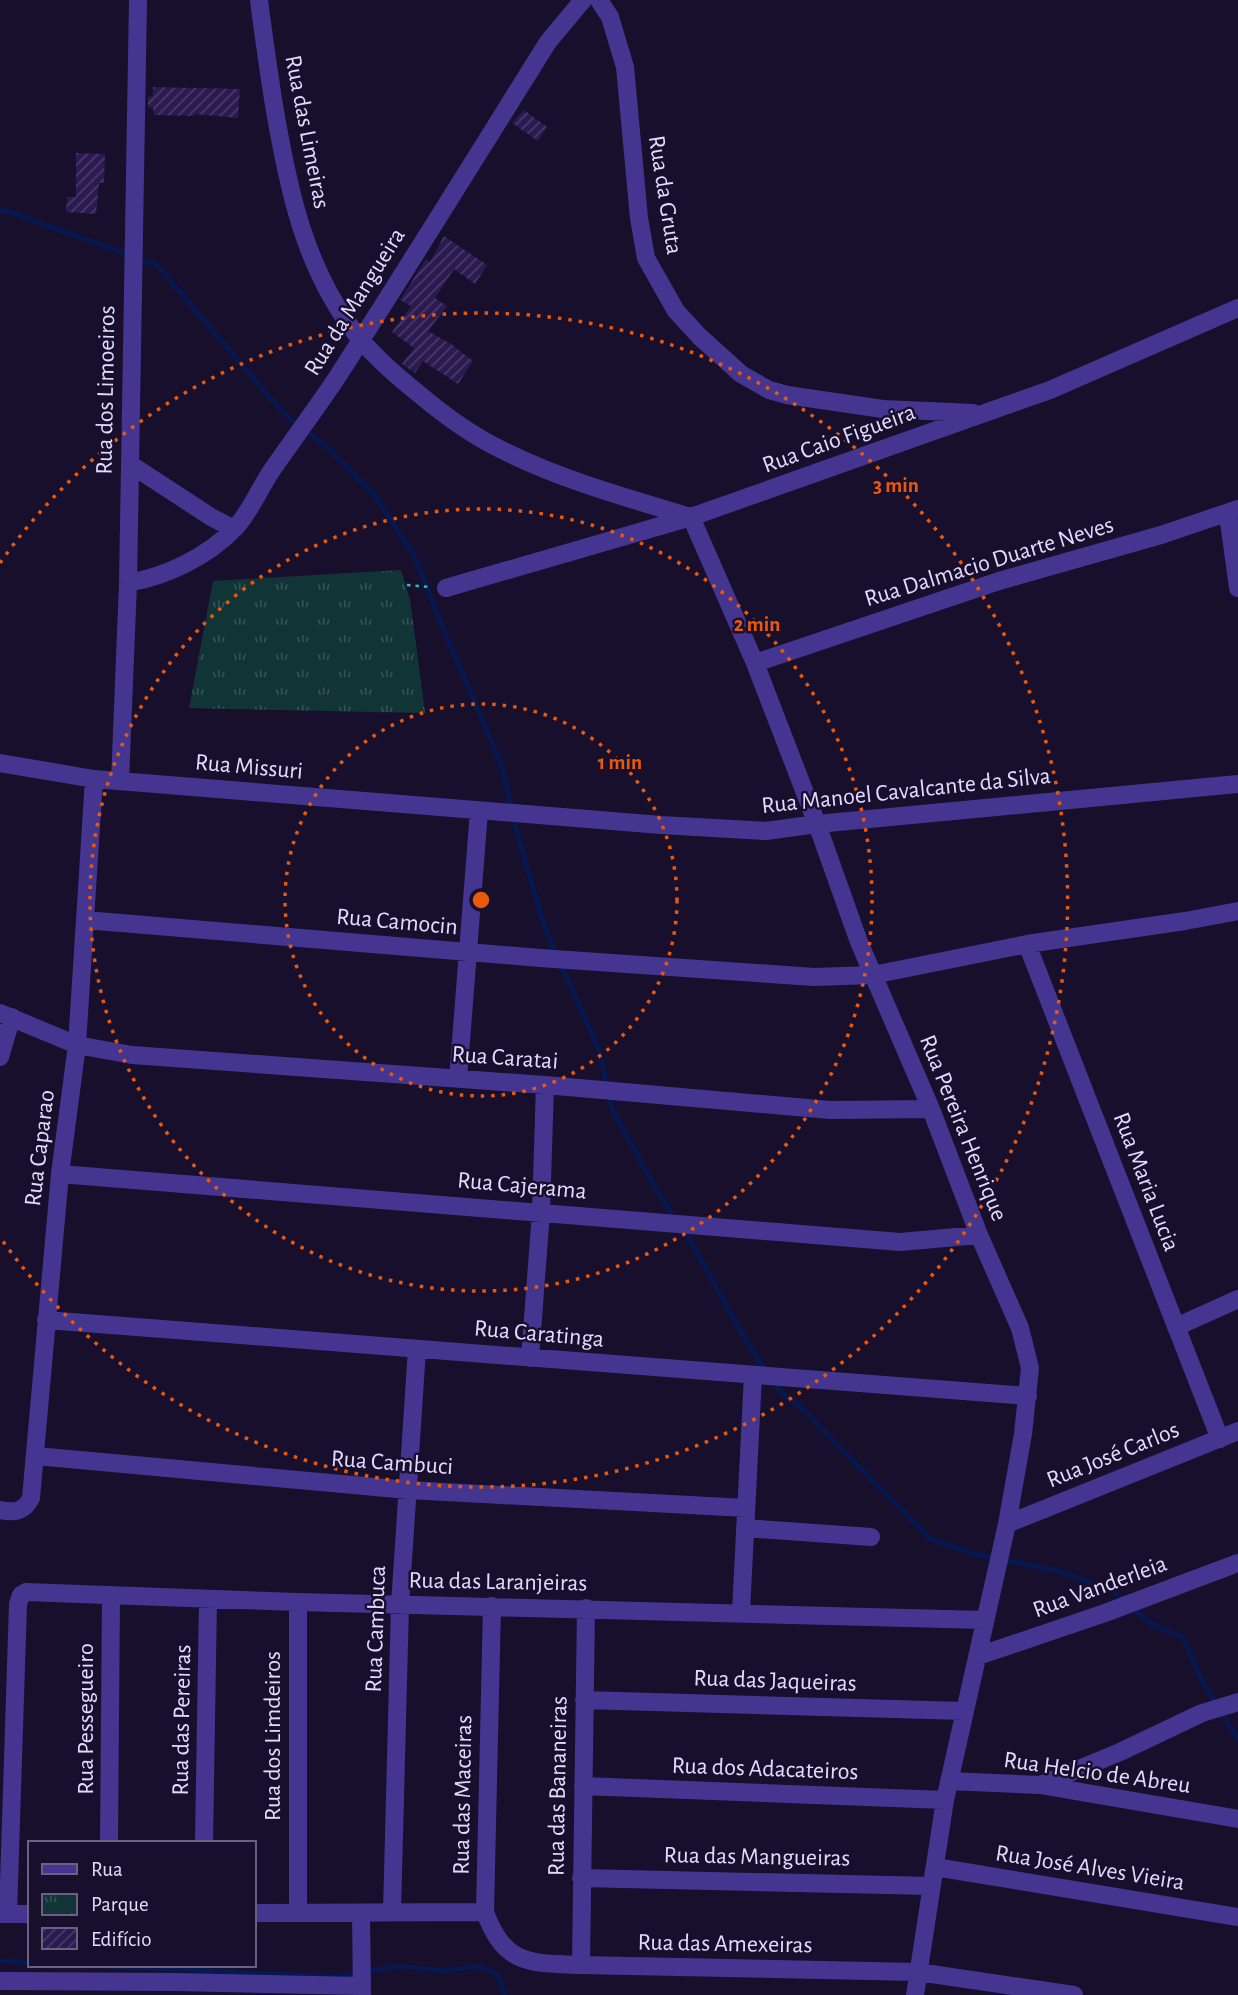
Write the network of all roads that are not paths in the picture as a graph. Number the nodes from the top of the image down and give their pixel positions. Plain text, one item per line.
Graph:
1 (138, 0) edge
2 (259, 0) edge
3 (583, 0) edge
4 (598, 0) edge
5 (1238, 308) edge
6 (361, 340) junction
7 (983, 413) junction
8 (130, 464) junction
9 (1233, 511) edge
10 (691, 517) junction
11 (234, 529) junction
12 (128, 583) junction
13 (1238, 587) edge
14 (446, 589) dead end
15 (755, 663) junction
16 (0, 763) edge
17 (94, 779) junction
18 (120, 781) junction
19 (1238, 784) edge
20 (487, 812) junction
21 (817, 824) junction
22 (1238, 911) edge
23 (85, 920) junction
24 (1027, 944) junction
25 (467, 952) junction
26 (873, 975) junction
27 (6, 1015) edge
28 (77, 1045) junction
29 (0, 1057) edge
30 (458, 1079) junction
31 (545, 1085) junction
32 (931, 1109) junction
33 (60, 1174) junction
34 (541, 1212) junction
35 (979, 1235) junction
36 (1238, 1299) edge
37 (46, 1320) junction
38 (1176, 1327) junction
39 (417, 1349) junction
40 (530, 1358) junction
41 (755, 1376) junction
42 (1028, 1396) junction
43 (1238, 1431) edge
44 (1220, 1439) junction
45 (36, 1456) junction
46 (408, 1490) junction
47 (746, 1508) junction
48 (6, 1511) edge
49 (745, 1528) junction
50 (1006, 1528) junction
51 (871, 1537) dead end
52 (1238, 1563) edge
53 (111, 1595) junction
54 (208, 1599) junction
55 (298, 1602) junction
56 (400, 1605) junction
57 (492, 1606) junction
58 (586, 1608) junction
59 (741, 1612) junction
60 (985, 1620) junction
61 (978, 1656) junction
62 (584, 1700) junction
63 (1236, 1703) edge
64 (964, 1711) junction
65 (7, 1774) edge
66 (949, 1780) junction
67 (1040, 1784) junction
68 (583, 1786) junction
69 (945, 1800) junction
70 (1238, 1819) edge
71 (110, 1841) edge
72 (204, 1841) edge
73 (935, 1867) junction
74 (581, 1878) junction
75 (932, 1886) junction
76 (392, 1912) junction
77 (485, 1912) junction
78 (256, 1913) edge
79 (298, 1913) junction
80 (361, 1913) junction
81 (4, 1914) edge
82 (28, 1914) edge
83 (1238, 1917) edge
84 (532, 1963) joint
85 (581, 1965) junction
86 (918, 1972) junction
87 (0, 1981) edge
88 (361, 1987) edge
89 (915, 1995) edge
90 (1074, 1995) edge

1 - 8 street, Rua dos Limoeiros
2 - 6 street, Rua das Limeiras
3 - 6 street, Rua da Mangueira
4 - 7 street, Rua da Gruta
5 - 7 street, Rua Caio Figueira
6 - 10 street, Rua das Limeiras
6 - 11 street, Rua da Mangueira
7 - 10 street, Rua Caio Figueira
8 - 11 street
8 - 12 street, Rua dos Limoeiros
9 - 13 street
9 - 15 street, Rua Dalmacio Duarte Neves
10 - 14 street, Rua Caio Figueira
10 - 15 street, Rua Pereira Henrique
11 - 12 street, Rua da Mangueira
12 - 18 street, Rua dos Limoeiros
15 - 21 street, Rua Pereira Henrique
16 - 17 street, Rua Missuri
17 - 18 street, Rua Missuri
17 - 23 street, Rua Caparao
18 - 20 street, Rua Missuri
19 - 21 street, Rua Manoel Cavalcante da Silva
20 - 21 street, Rua Manoel Cavalcante da Silva
20 - 25 street
21 - 26 street, Rua Pereira Henrique
22 - 24 street, Rua Camocin
23 - 25 street, Rua Camocin
23 - 28 street, Rua Caparao
24 - 26 street, Rua Camocin
24 - 38 street, Rua Maria Lucia
25 - 26 street, Rua Camocin
25 - 30 street
26 - 32 street, Rua Pereira Henrique
27 - 28 street, Rua Caratai
27 - 29 street
28 - 30 street, Rua Caratai
28 - 33 street, Rua Caparao
30 - 31 street, Rua Caratai
31 - 32 street, Rua Caratai
31 - 34 street
32 - 35 street, Rua Pereira Henrique
33 - 34 street, Rua Cajerama
33 - 37 street, Rua Caparao
34 - 35 street, Rua Cajerama
34 - 40 street
35 - 42 street, Rua Pereira Henrique
36 - 38 street
37 - 39 street, Rua Caratinga
37 - 45 street, Rua Caparao
38 - 44 street, Rua Maria Lucia
39 - 40 street, Rua Caratinga
39 - 46 street, Rua Cambuca
40 - 41 street, Rua Caratinga
41 - 42 street, Rua Caratinga
41 - 47 street
42 - 50 street, Rua Pereira Henrique
43 - 44 street, Rua José Carlos
44 - 50 street, Rua José Carlos
45 - 46 street, Rua Cambuci
45 - 48 street, Rua Caparao
46 - 47 street, Rua Cambuci
46 - 56 street, Rua Cambuca
47 - 49 street
49 - 51 street
49 - 59 street
50 - 60 street, Rua Pereira Henrique
52 - 61 street, Rua Vanderleia
53 - 54 street, Rua das Laranjeiras
53 - 65 street, Rua das Laranjeiras
53 - 71 street, Rua Pessegueiro
54 - 55 street, Rua das Laranjeiras
54 - 72 street, Rua das Pereiras
55 - 56 street, Rua das Laranjeiras
55 - 79 street, Rua dos Limdeiros
56 - 57 street, Rua das Laranjeiras
56 - 76 street, Rua Cambuca
57 - 58 street, Rua das Laranjeiras
57 - 77 street, Rua das Maceiras
58 - 59 street, Rua das Laranjeiras
58 - 62 street, Rua das Bananeiras
59 - 60 street, Rua das Laranjeiras
60 - 61 street, Rua Pereira Henrique
61 - 64 street, Rua Pereira Henrique
62 - 64 street, Rua das Jaqueiras
62 - 68 street, Rua das Bananeiras
63 - 67 street
64 - 66 street, Rua Pereira Henrique
65 - 81 street
66 - 67 street, Rua Helcio de Abreu
66 - 69 street, Rua Pereira Henrique
67 - 70 street, Rua Helcio de Abreu
68 - 69 street, Rua dos Adacateiros
68 - 74 street, Rua das Bananeiras
69 - 73 street, Rua Pereira Henrique
73 - 75 street, Rua Pereira Henrique
73 - 83 street, Rua José Alves Vieira
74 - 75 street, Rua das Mangueiras
74 - 85 street, Rua das Bananeiras
75 - 86 street, Rua Pereira Henrique
76 - 77 street
76 - 80 street
77 - 84 street, Rua das Maceiras
78 - 79 street
79 - 80 street
80 - 88 street
81 - 82 street
84 - 85 street, Rua das Amexeiras
85 - 86 street, Rua das Amexeiras
86 - 89 street, Rua Pereira Henrique
86 - 90 street, Rua das Amexeiras
87 - 88 street

